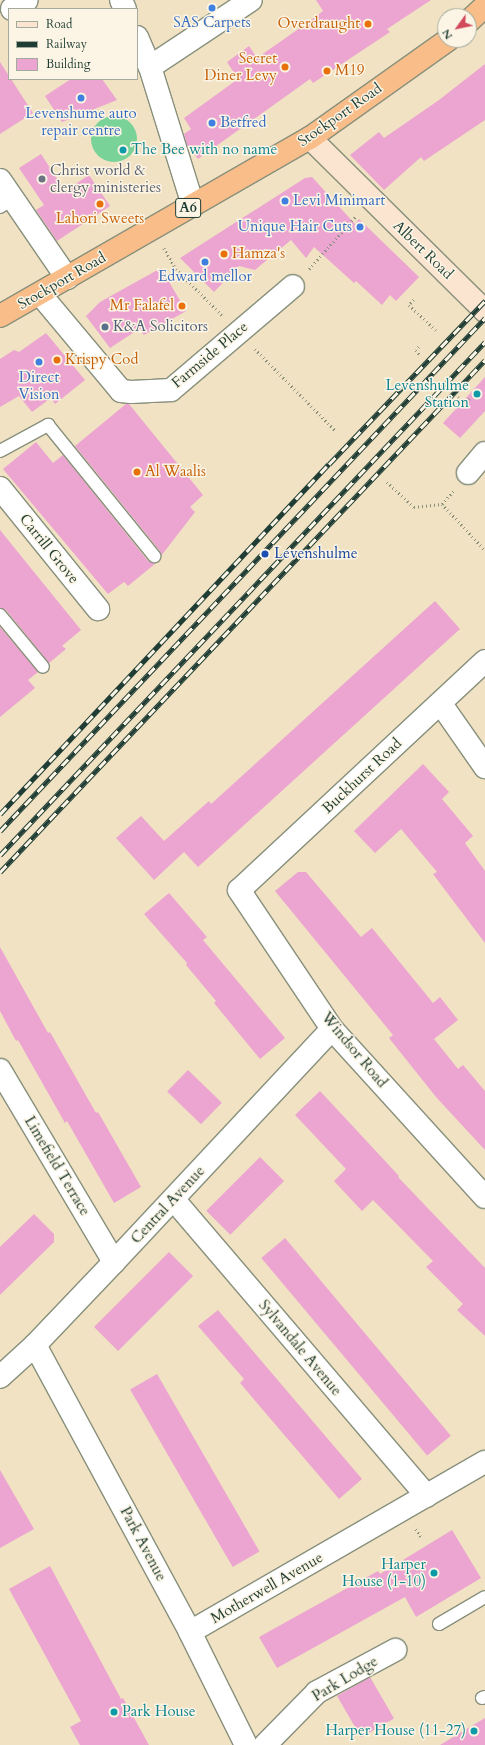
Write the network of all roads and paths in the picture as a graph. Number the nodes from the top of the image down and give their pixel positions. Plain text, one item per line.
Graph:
1 (27, 0) edge
2 (251, 0) edge
3 (485, 6) edge
4 (14, 8) edge
5 (477, 14) edge
6 (138, 39) edge
7 (437, 48) edge
8 (150, 67) junction
9 (310, 138) junction
10 (0, 180) edge
11 (6, 203) edge
12 (193, 205) junction
13 (357, 216) dead end
14 (153, 228) junction
15 (66, 278) junction
16 (300, 279) joint
17 (40, 294) junction
18 (414, 300) dead end
19 (485, 311) edge
20 (0, 316) edge
21 (436, 330) dead end
22 (238, 332) junction
23 (419, 348) dead end
24 (420, 355) dead end
25 (458, 397) dead end
26 (470, 398) dead end
27 (335, 430) dead end
28 (0, 451) edge
29 (485, 453) edge
30 (468, 473) joint
31 (387, 482) dead end
32 (0, 488) edge
33 (442, 504) junction
34 (485, 550) edge
35 (154, 556) dead end
36 (98, 609) dead end
37 (0, 615) edge
38 (485, 661) edge
39 (43, 667) dead end
40 (441, 704) junction
41 (485, 767) edge
42 (239, 890) joint
43 (332, 1029) junction
44 (0, 1071) edge
45 (485, 1197) edge
46 (174, 1200) junction
47 (114, 1262) junction
48 (35, 1345) junction
49 (0, 1377) edge
50 (485, 1462) edge
51 (427, 1496) junction
52 (485, 1597) edge
53 (439, 1624) dead end
54 (190, 1632) junction
55 (395, 1650) dead end
56 (246, 1745) edge
57 (265, 1745) edge

1 - 4 street
2 - 8 street
3 - 5 highway
6 - 8 street
7 - 9 highway, Stockport Road / A6
8 - 12 street
9 - 12 highway, Stockport Road / A6
9 - 19 main road, Albert Road
10 - 11 street
11 - 15 street
12 - 14 highway, Stockport Road / A6
13 - 16 path
14 - 15 highway, Stockport Road / A6
14 - 22 path
15 - 17 highway, Stockport Road / A6
16 - 22 street, Farmside Place
17 - 20 highway, Stockport Road / A6
17 - 22 street, Farmside Place
18 - 21 path
22 - 27 path
23 - 24 path
25 - 26 path
28 - 35 lane
29 - 30 street
30 - 33 path
31 - 33 path
32 - 36 street, Carrill Grove
33 - 34 path
37 - 39 lane
38 - 40 street, Buckhurst Road
40 - 41 street
40 - 42 street, Buckhurst Road
42 - 43 street, Windsor Road
43 - 45 street, Windsor Road
43 - 46 street, Central Avenue
44 - 47 street, Limefield Terrace
46 - 47 street, Central Avenue
46 - 51 street, Sylvandale Avenue
47 - 48 street, Central Avenue
48 - 49 street, Central Avenue
48 - 54 street, Park Avenue
50 - 51 street, Motherwell Avenue
51 - 54 street, Motherwell Avenue
52 - 53 lane
54 - 56 street, Park Avenue
55 - 57 street, Park Lodge

